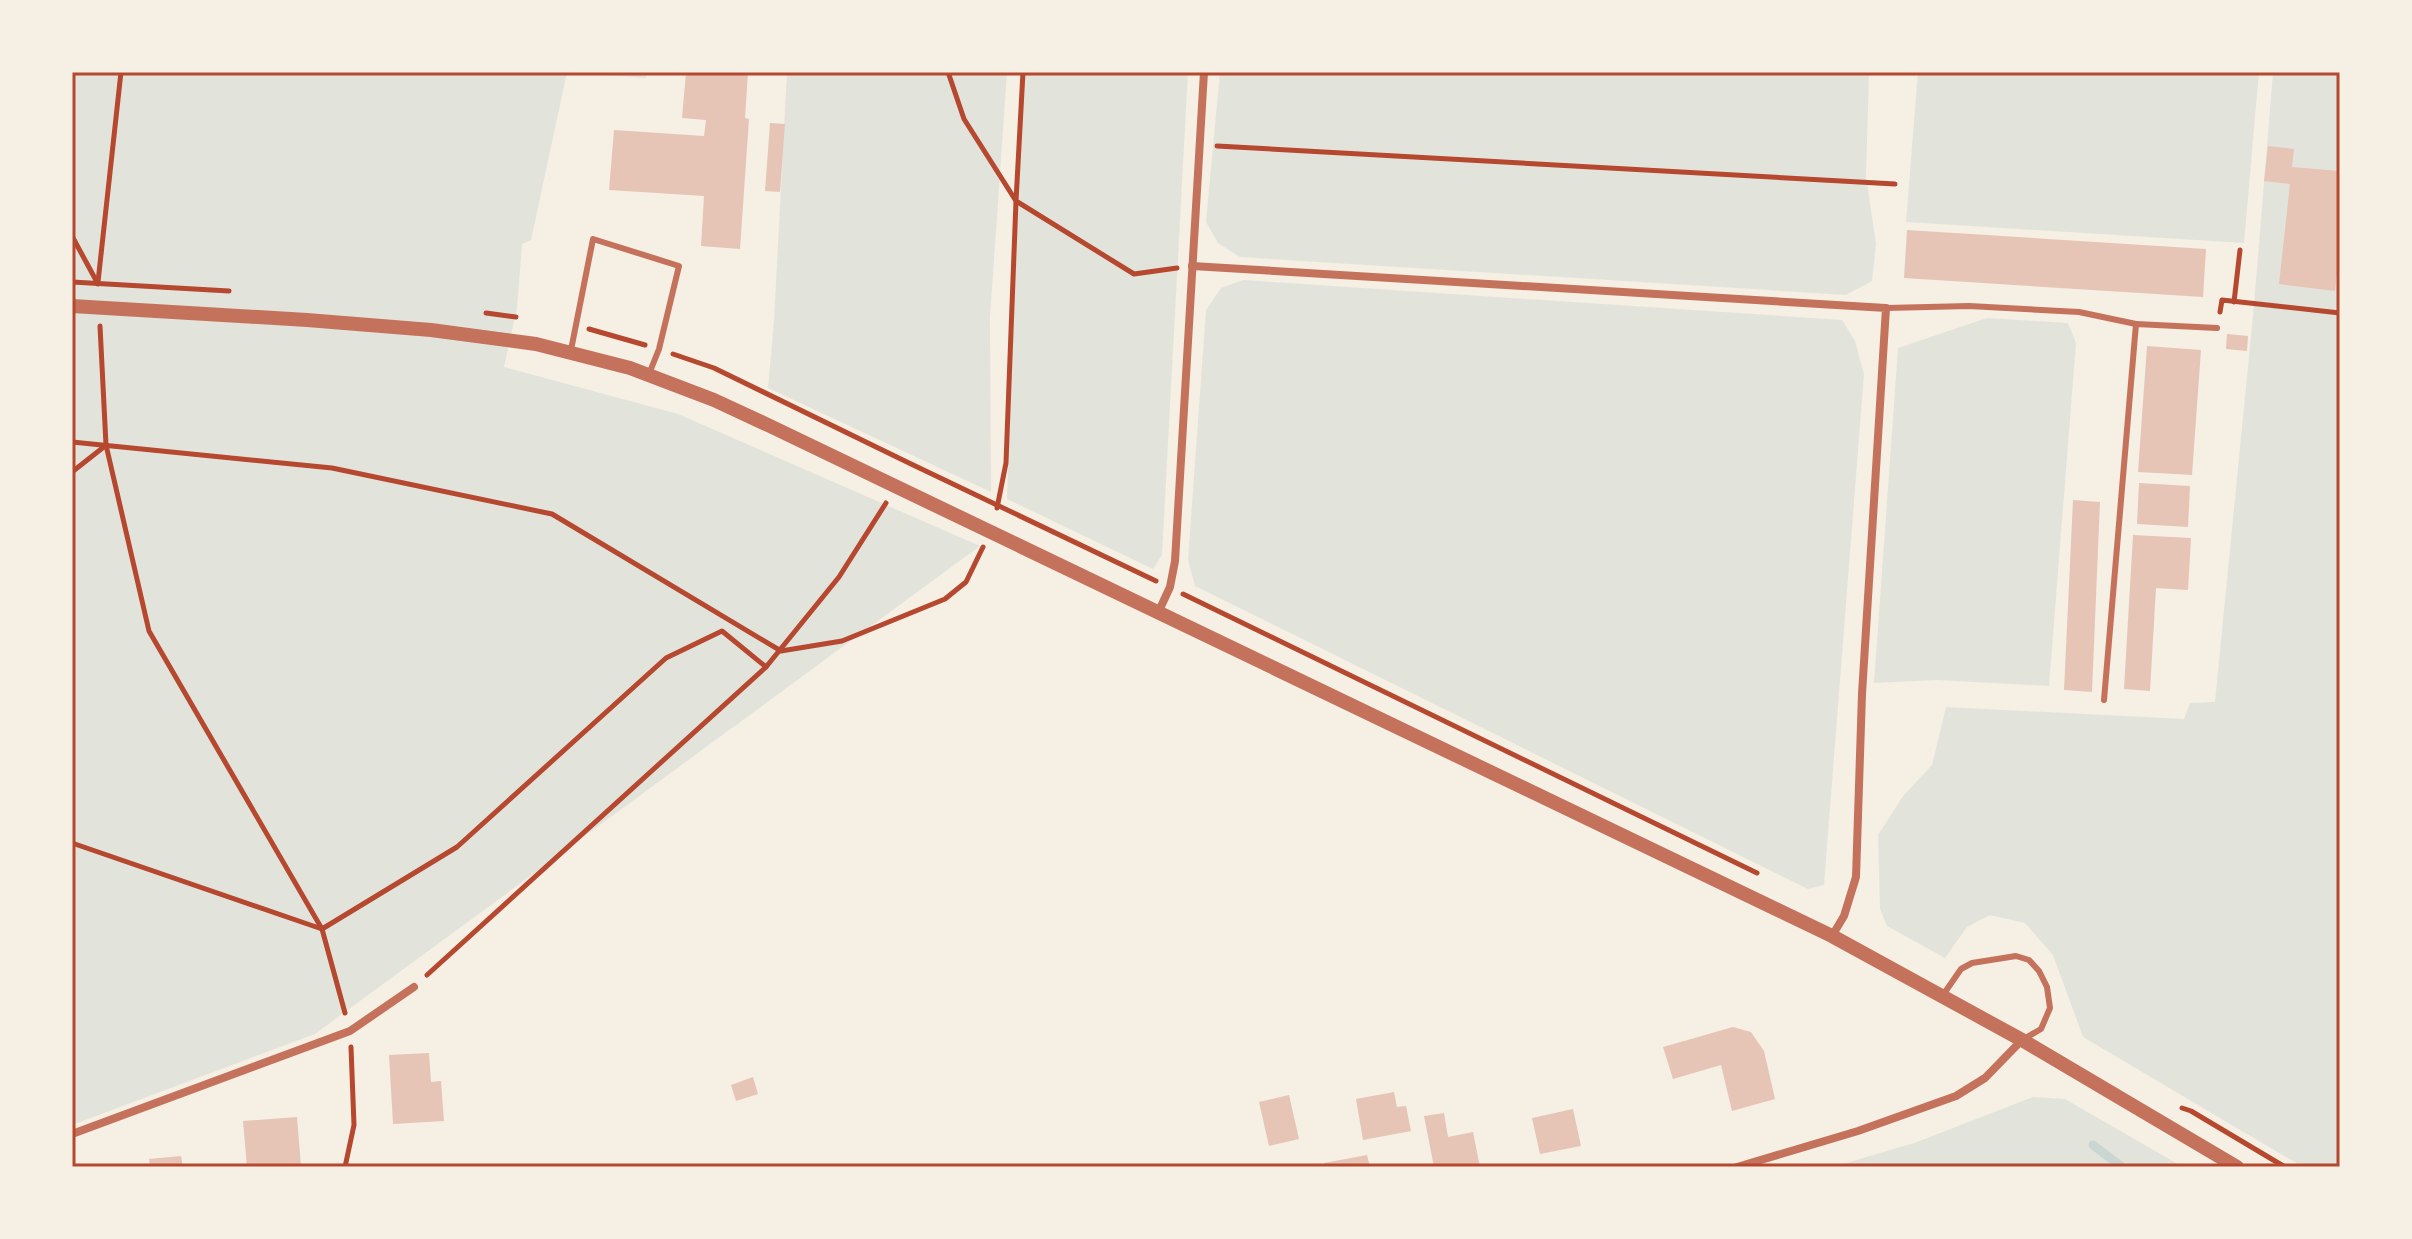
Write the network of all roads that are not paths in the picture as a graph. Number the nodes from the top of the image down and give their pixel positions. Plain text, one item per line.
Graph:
1 (1204, 72) edge
2 (1192, 266) junction
3 (72, 306) edge
4 (1886, 308) junction
5 (2136, 324) junction
6 (2217, 328) road end
7 (571, 352) junction
8 (649, 374) junction
9 (1158, 613) junction
10 (2104, 700) dead end
11 (1832, 936) junction
12 (414, 987) road end
13 (1943, 995) junction
14 (2022, 1040) junction
15 (72, 1134) edge
16 (1737, 1167) edge
17 (2237, 1167) edge

1 - 2 street
2 - 4 street
2 - 9 street
3 - 7 street
4 - 5 lane
4 - 11 street
5 - 6 lane
5 - 10 lane
7 - 8 street
7 - 8 lane
8 - 9 street
9 - 11 street
11 - 13 street
12 - 15 street
13 - 14 street
13 - 14 lane
14 - 16 street
14 - 17 street

